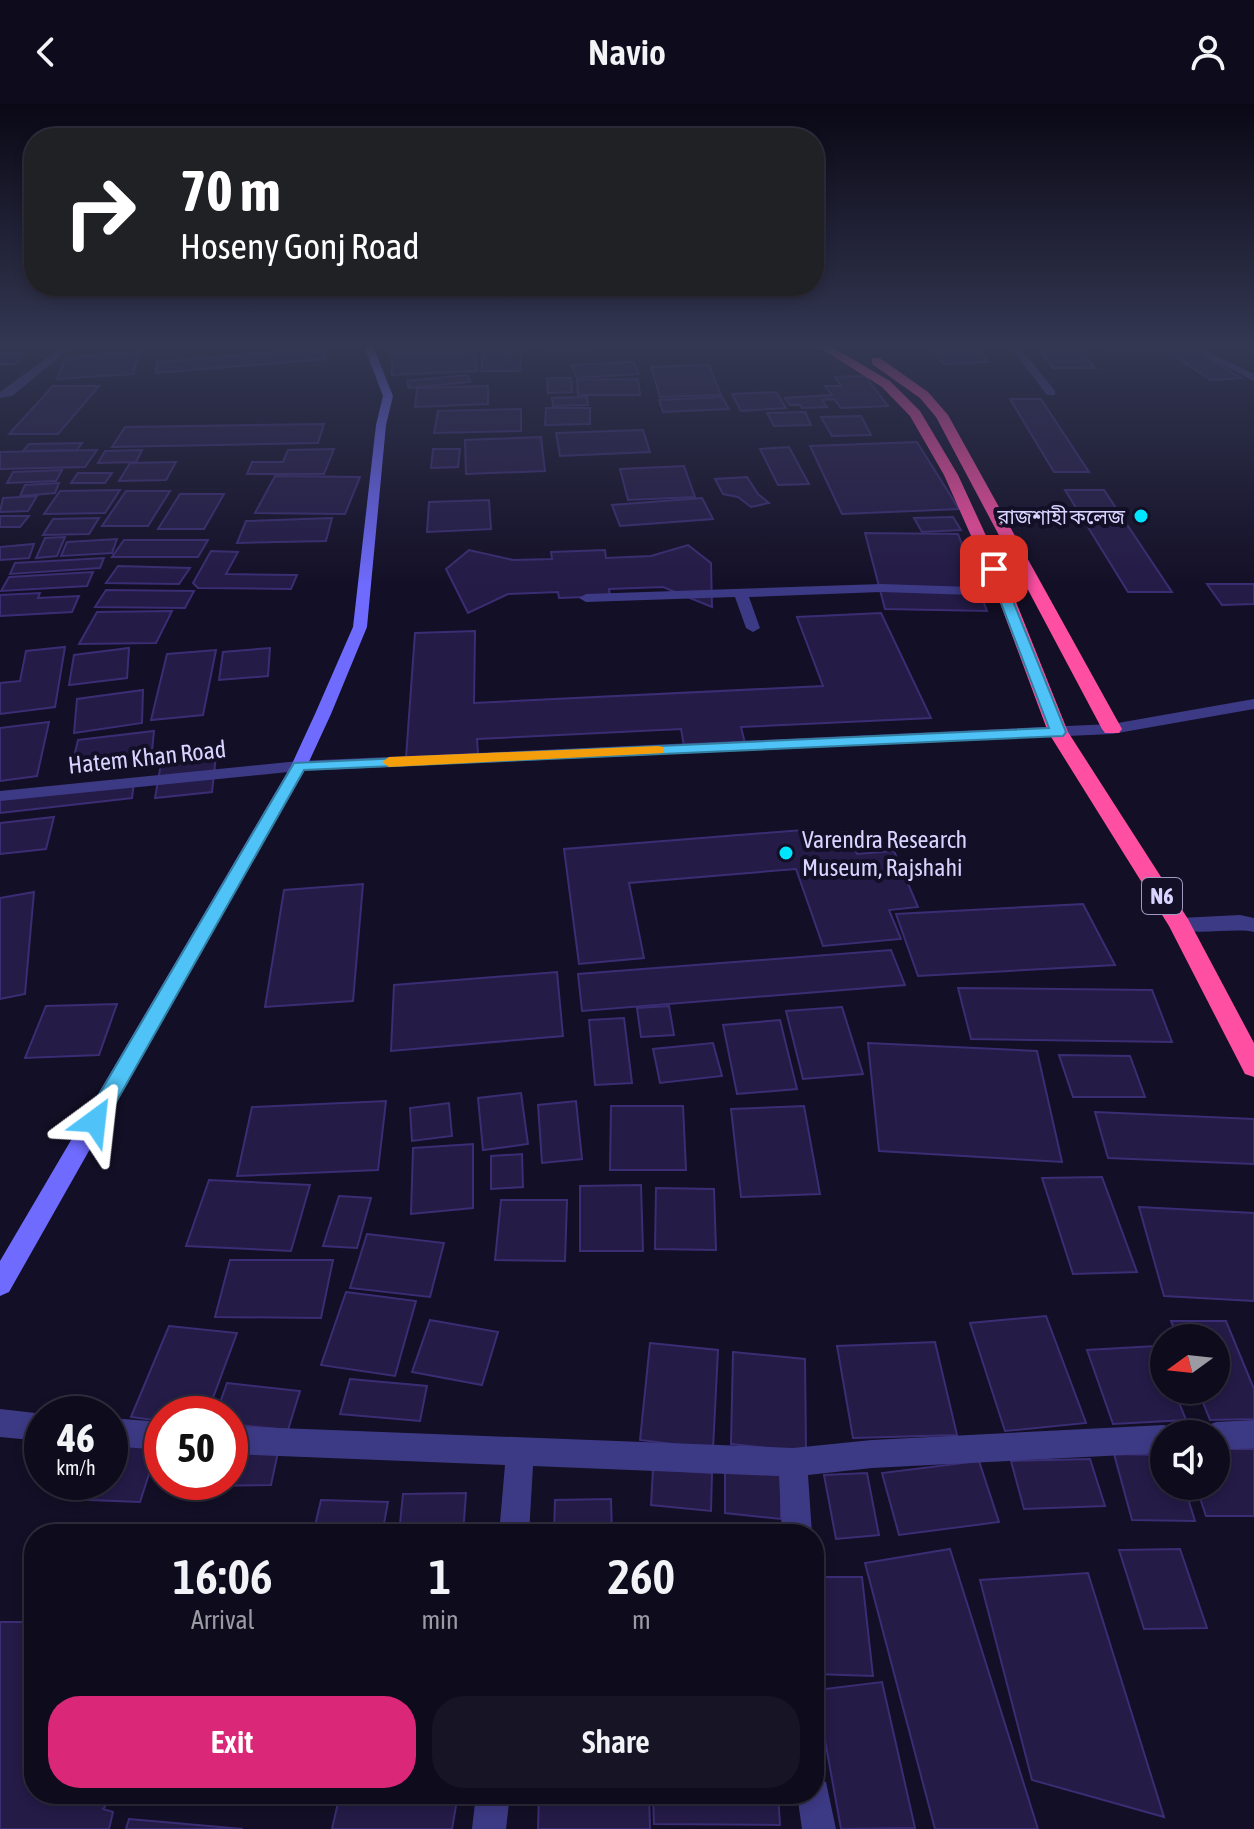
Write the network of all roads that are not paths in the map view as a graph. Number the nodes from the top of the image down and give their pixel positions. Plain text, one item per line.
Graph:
1 (381, 426) edge
2 (922, 426) edge
3 (948, 426) edge
4 (740, 592) junction
5 (1004, 592) junction
6 (586, 598) dead end
7 (753, 628) dead end
8 (1254, 704) edge
9 (1112, 729) junction
10 (1058, 732) junction
11 (299, 766) junction
12 (0, 796) edge
13 (1180, 925) junction
14 (1254, 925) edge
15 (1254, 1067) edge
16 (0, 1284) edge
17 (0, 1423) edge
18 (24, 1425) edge
19 (1254, 1434) edge
20 (1230, 1435) edge
21 (1150, 1440) edge
22 (248, 1441) edge
23 (520, 1453) junction
24 (793, 1462) junction
25 (515, 1524) edge
26 (796, 1524) edge
27 (492, 1804) edge
28 (815, 1804) edge
29 (489, 1829) edge
30 (819, 1829) edge

1 - 11 main road
2 - 5 highway, N6
3 - 9 highway
4 - 5 street
4 - 6 street
4 - 7 street
5 - 10 highway, N6
8 - 9 street, Hatem Khan Road
9 - 10 street, Hatem Khan Road
10 - 11 street, Hatem Khan Road
10 - 13 highway, N6
11 - 12 street, Hatem Khan Road
11 - 16 main road
13 - 14 street
13 - 15 highway, N6
17 - 18 street
19 - 20 street
21 - 24 street
22 - 23 street
23 - 24 street
23 - 25 street
24 - 26 street
27 - 29 street
28 - 30 street

